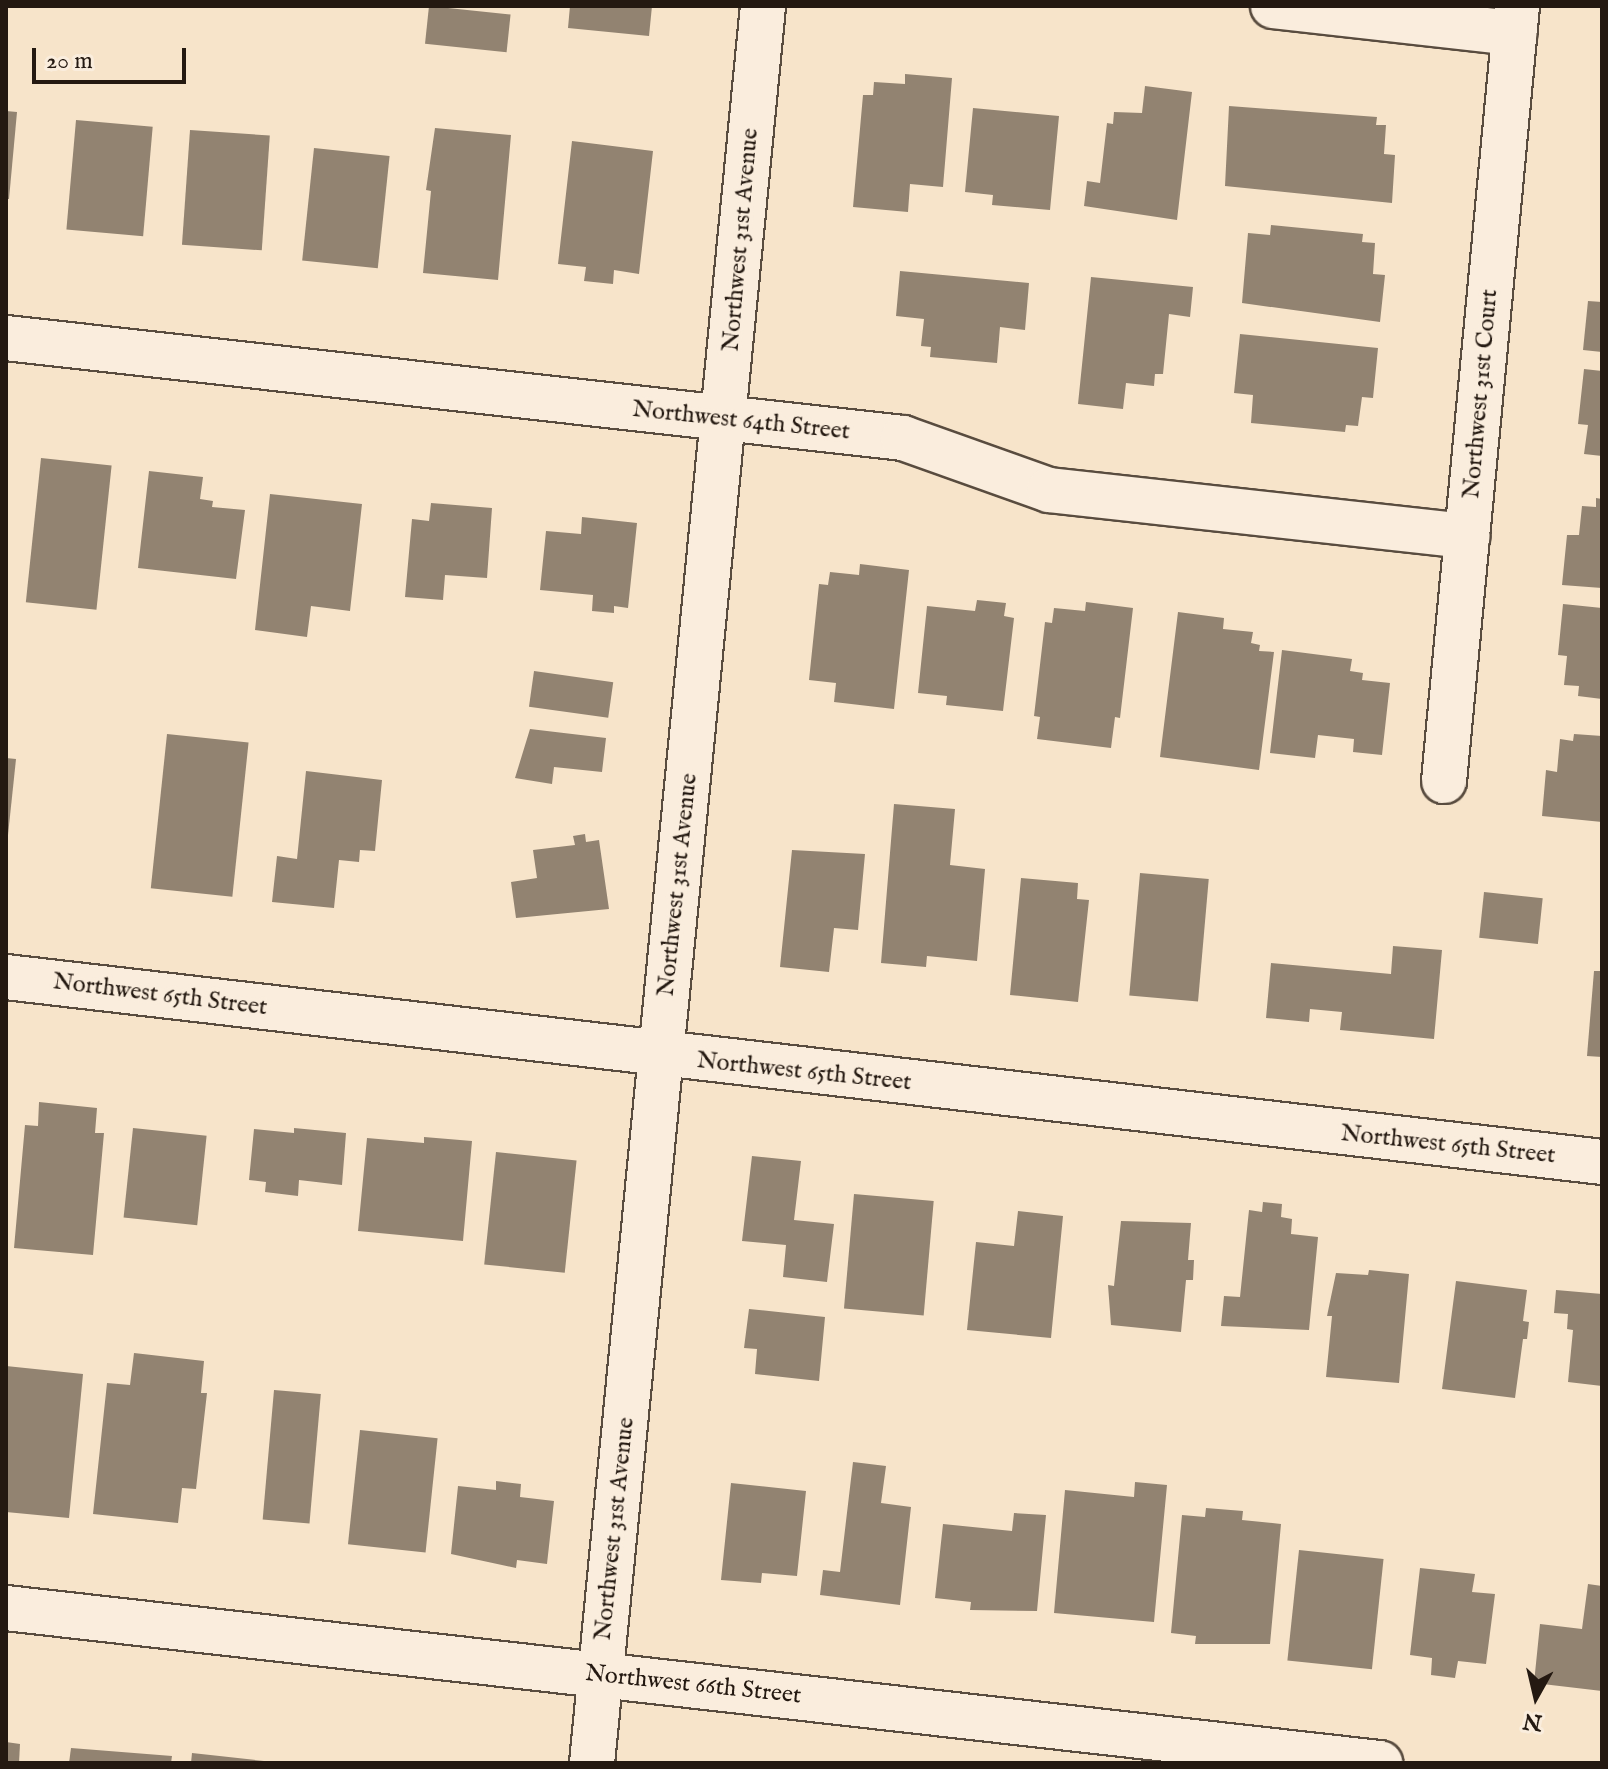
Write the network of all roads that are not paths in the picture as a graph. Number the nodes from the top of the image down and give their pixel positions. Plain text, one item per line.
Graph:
1 (763, 6) edge
2 (1273, 6) edge
3 (1516, 19) edge
4 (6, 338) edge
5 (724, 420) junction
6 (1467, 536) junction
7 (1444, 781) dead end
8 (6, 977) edge
9 (661, 1056) junction
10 (1602, 1162) edge
11 (6, 1608) edge
12 (601, 1674) junction
13 (592, 1763) edge
14 (1380, 1763) edge

1 - 5 street, Northwest 31st Avenue
2 - 3 street
3 - 6 street, Northwest 31st Court
4 - 5 street, Northwest 64th Street
5 - 6 street, Northwest 64th Street
5 - 9 street, Northwest 31st Avenue
6 - 7 street, Northwest 31st Court
8 - 9 street, Northwest 65th Street
9 - 10 street, Northwest 65th Street
9 - 12 street, Northwest 31st Avenue
11 - 12 street, Northwest 66th Street
12 - 13 street, Northwest 31st Avenue
12 - 14 street, Northwest 66th Street

